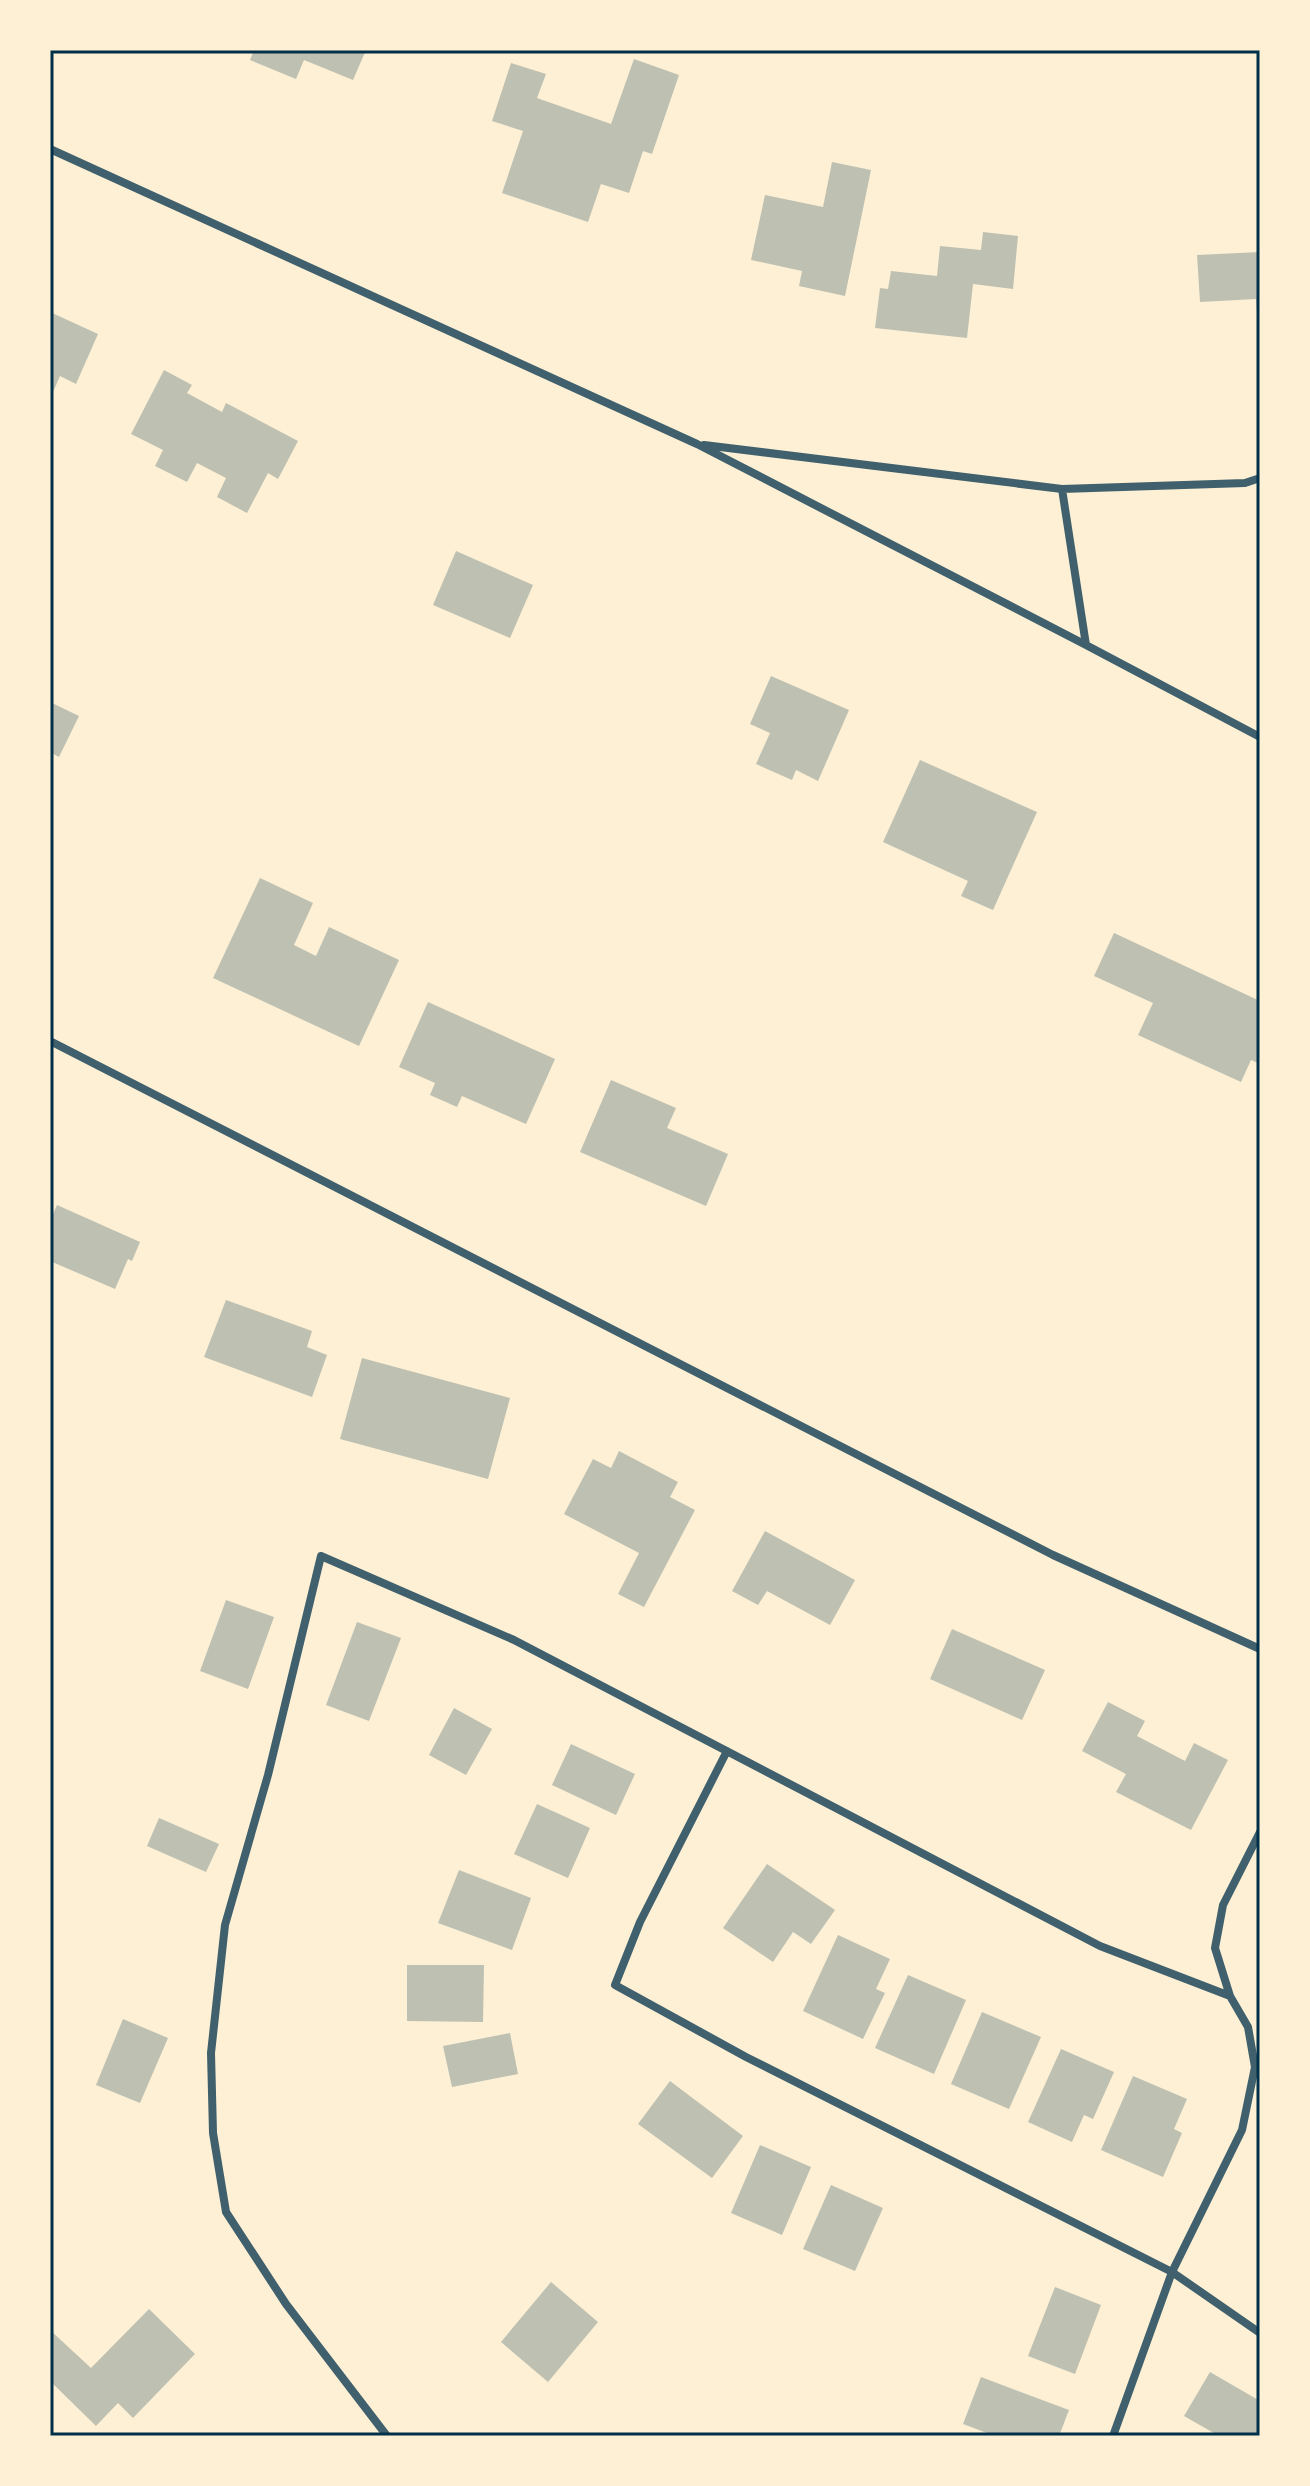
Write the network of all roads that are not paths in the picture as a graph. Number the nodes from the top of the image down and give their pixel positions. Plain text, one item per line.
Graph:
1 (50, 149) edge
2 (697, 444) junction
3 (1260, 478) edge
4 (1062, 489) junction
5 (1086, 645) junction
6 (1260, 737) edge
7 (50, 1041) edge
8 (1260, 1649) edge
9 (727, 1751) junction
10 (1260, 1832) edge
11 (1230, 1996) junction
12 (1172, 2272) junction
13 (1260, 2333) edge
14 (387, 2436) edge
15 (1113, 2436) edge

1 - 2 street
2 - 4 street
2 - 5 street
3 - 4 street
4 - 5 street
5 - 6 street
7 - 8 street
9 - 11 street
9 - 12 street
9 - 14 street
10 - 11 street
11 - 12 street
12 - 13 street
12 - 15 street

